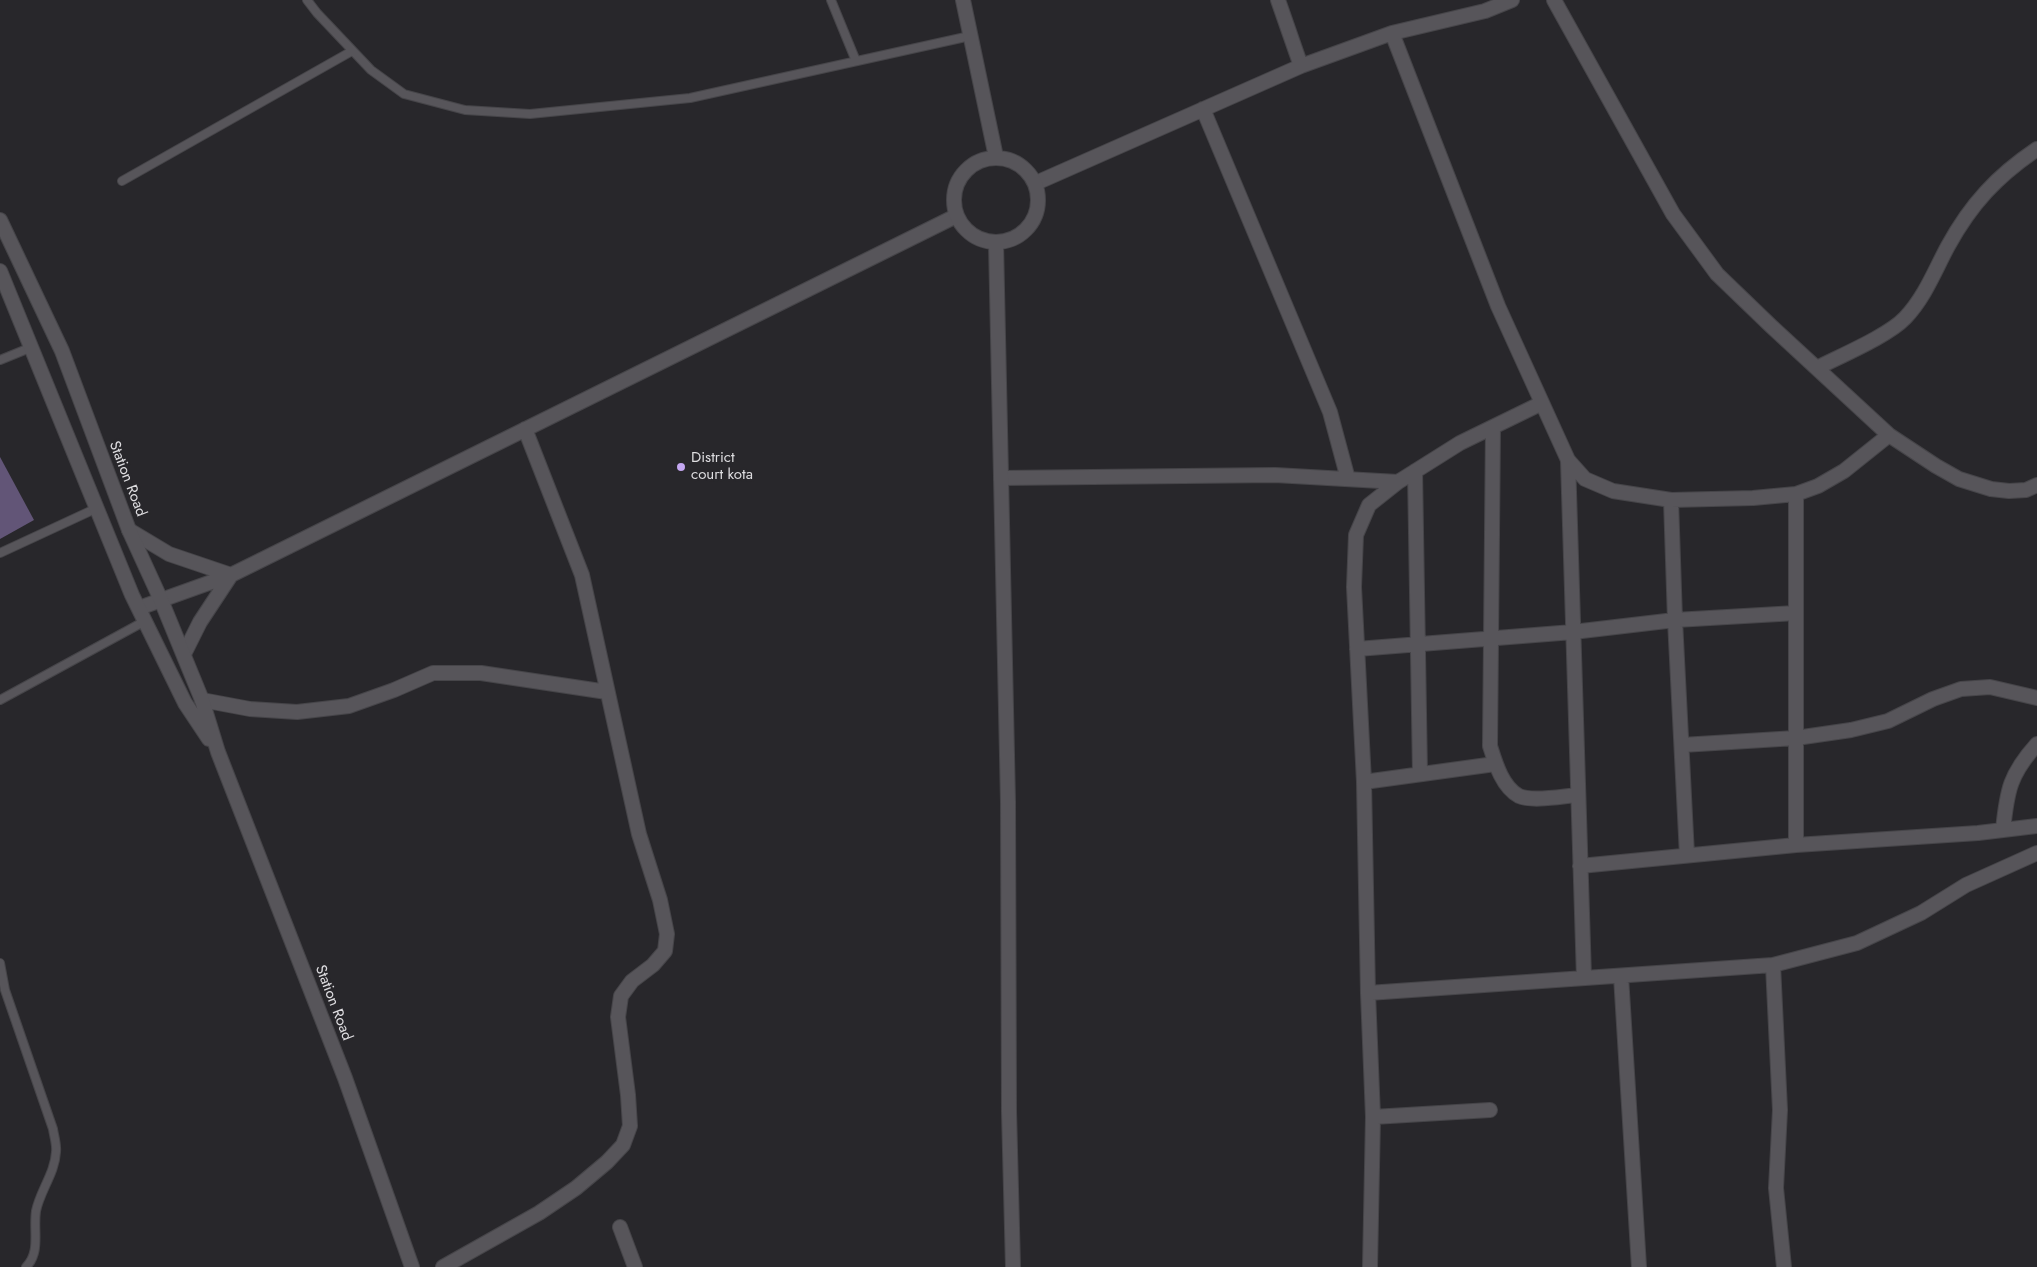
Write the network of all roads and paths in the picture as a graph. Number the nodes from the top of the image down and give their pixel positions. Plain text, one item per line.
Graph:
1 (307, 0) edge
2 (831, 0) edge
3 (963, 0) edge
4 (1278, 0) edge
5 (1512, 0) edge
6 (1554, 0) edge
7 (1392, 33) junction
8 (970, 36) junction
9 (352, 51) junction
10 (856, 61) junction
11 (1301, 66) junction
12 (1203, 109) junction
13 (2037, 149) edge
14 (996, 157) junction
15 (122, 181) dead end
16 (1036, 183) junction
17 (956, 216) junction
18 (0, 220) edge
19 (996, 243) junction
20 (0, 271) edge
21 (32, 347) junction
22 (0, 360) edge
23 (1817, 368) junction
24 (1542, 403) junction
25 (1493, 426) junction
26 (525, 429) junction
27 (1889, 435) junction
28 (1568, 460) junction
29 (1414, 471) junction
30 (1002, 478) junction
31 (1348, 479) junction
32 (1398, 482) junction
33 (2037, 485) edge
34 (1796, 494) junction
35 (1670, 500) junction
36 (97, 508) junction
37 (129, 530) junction
38 (0, 553) edge
39 (231, 575) junction
40 (161, 600) junction
41 (139, 608) junction
42 (1796, 613) junction
43 (1675, 620) junction
44 (145, 621) junction
45 (1573, 632) junction
46 (1493, 638) junction
47 (1418, 645) junction
48 (1357, 649) junction
49 (184, 654) junction
50 (607, 692) junction
51 (2037, 698) edge
52 (0, 700) edge
53 (202, 700) junction
54 (1796, 738) junction
55 (2037, 744) edge
56 (1682, 745) junction
57 (218, 752) junction
58 (1495, 764) junction
59 (1420, 774) junction
60 (1364, 782) junction
61 (1578, 795) junction
62 (2037, 826) edge
63 (2003, 830) junction
64 (1796, 845) junction
65 (2037, 853) edge
66 (1687, 855) junction
67 (1580, 866) junction
68 (0, 963) edge
69 (1773, 965) junction
70 (1622, 976) junction
71 (1584, 978) junction
72 (1368, 993) junction
73 (1490, 1110) dead end
74 (1373, 1117) junction
75 (620, 1227) dead end
76 (26, 1267) edge
77 (412, 1267) edge
78 (443, 1267) edge
79 (635, 1267) edge
80 (1013, 1267) edge
81 (1370, 1267) edge
82 (1639, 1267) edge
83 (1784, 1267) edge

1 - 9 lane
2 - 10 lane
3 - 8 street
4 - 11 street
5 - 7 street
6 - 23 street
7 - 11 street
7 - 24 street
8 - 10 lane
8 - 14 street
9 - 10 lane
9 - 15 lane
11 - 12 street
12 - 16 street
12 - 31 street
13 - 23 street
14 - 16 street
14 - 17 street
16 - 19 street
17 - 19 street
17 - 26 street
18 - 37 street, Station Road
19 - 30 street
20 - 21 street, Station Road
21 - 22 lane
21 - 36 street, Station Road
23 - 27 street
24 - 25 street
24 - 28 street
25 - 29 street
25 - 46 street
26 - 39 street
26 - 50 street
27 - 33 street
27 - 34 street
28 - 35 street
28 - 45 street
29 - 32 street
29 - 47 street
30 - 31 street
30 - 80 street
31 - 32 street
32 - 48 street
34 - 35 street
34 - 42 street
35 - 43 street
36 - 38 lane
36 - 41 street, Station Road
37 - 39 street
37 - 40 street, Station Road
39 - 40 street
39 - 49 street
40 - 41 street
40 - 49 street, Station Road
41 - 44 street, Station Road
42 - 43 street
42 - 54 street
43 - 45 street
43 - 56 street
44 - 52 lane
44 - 57 street, Station Road
45 - 46 street
45 - 61 street
46 - 47 street
46 - 58 street
47 - 48 street
47 - 59 street
48 - 60 street
49 - 53 street, Station Road
50 - 53 street
50 - 78 street
51 - 54 street
53 - 57 street, Station Road
54 - 56 street
54 - 64 street
55 - 63 street
56 - 66 street
57 - 77 street, Station Road
58 - 59 street
58 - 61 street
59 - 60 street
60 - 72 street
61 - 67 street
62 - 63 street
63 - 64 street
64 - 66 street
65 - 69 street
66 - 67 street
67 - 71 street
68 - 76 lane
69 - 70 street
69 - 83 street
70 - 71 street
70 - 82 street
71 - 72 street
72 - 74 street
73 - 74 street
74 - 81 street
75 - 79 street

